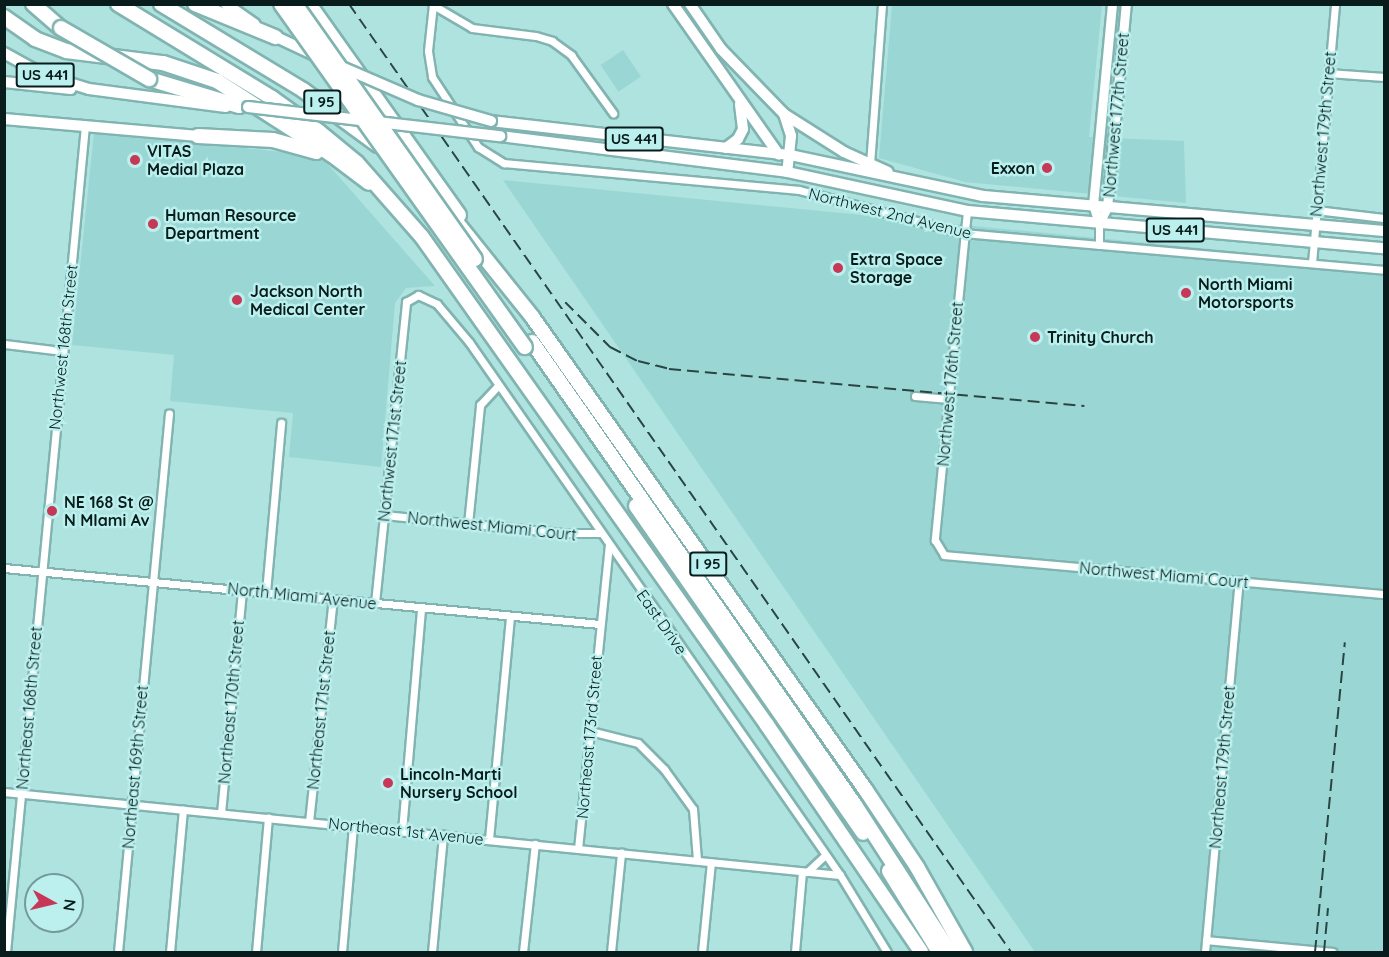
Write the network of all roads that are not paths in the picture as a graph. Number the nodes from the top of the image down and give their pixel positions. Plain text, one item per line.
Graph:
1 (33, 4) edge
2 (118, 4) edge
3 (161, 4) edge
4 (195, 4) edge
5 (226, 4) edge
6 (281, 4) edge
7 (296, 4) edge
8 (309, 4) edge
9 (673, 4) edge
10 (690, 4) edge
11 (882, 4) edge
12 (1112, 4) edge
13 (1126, 4) edge
14 (1335, 4) edge
15 (433, 5) edge
16 (4, 17) edge
17 (330, 33) junction
18 (275, 37) junction
19 (4, 53) edge
20 (1328, 73) junction
21 (1384, 77) edge
22 (4, 82) edge
23 (89, 89) junction
24 (738, 98) junction
25 (243, 107) junction
26 (613, 113) dead end
27 (784, 114) junction
28 (4, 119) edge
29 (85, 124) junction
30 (198, 136) joint
31 (726, 148) junction
32 (778, 153) junction
33 (790, 155) junction
34 (338, 161) junction
35 (870, 164) junction
36 (787, 172) junction
37 (911, 181) junction
38 (383, 192) junction
39 (1093, 205) junction
40 (1107, 207) junction
41 (1316, 210) junction
42 (967, 211) junction
43 (1384, 218) edge
44 (1099, 223) junction
45 (1315, 225) junction
46 (463, 227) junction
47 (1384, 231) edge
48 (963, 233) junction
49 (1314, 242) junction
50 (1099, 245) junction
51 (1384, 248) edge
52 (1312, 263) junction
53 (1384, 270) edge
54 (429, 298) joint
55 (4, 344) edge
56 (529, 344) junction
57 (62, 351) junction
58 (498, 387) junction
59 (915, 396) dead end
60 (949, 399) junction
61 (169, 412) dead end
62 (281, 423) dead end
63 (384, 515) junction
64 (468, 524) junction
65 (600, 533) junction
66 (609, 546) junction
67 (944, 555) joint
68 (4, 567) edge
69 (42, 571) junction
70 (1239, 581) junction
71 (152, 582) junction
72 (242, 590) junction
73 (266, 592) junction
74 (1384, 594) edge
75 (333, 599) junction
76 (375, 603) junction
77 (420, 608) junction
78 (510, 617) junction
79 (600, 624) junction
80 (590, 731) junction
81 (4, 792) edge
82 (21, 794) junction
83 (132, 805) junction
84 (183, 810) junction
85 (221, 813) junction
86 (268, 818) junction
87 (309, 822) junction
88 (354, 826) junction
89 (402, 831) junction
90 (443, 835) junction
91 (489, 839) junction
92 (535, 844) junction
93 (578, 849) junction
94 (621, 853) junction
95 (825, 855) junction
96 (697, 860) junction
97 (711, 862) junction
98 (805, 872) junction
99 (840, 875) junction
100 (1206, 940) junction
101 (6, 952) edge
102 (118, 952) edge
103 (170, 952) edge
104 (256, 952) edge
105 (342, 952) edge
106 (432, 952) edge
107 (524, 952) edge
108 (611, 952) edge
109 (702, 952) edge
110 (795, 952) edge
111 (887, 952) edge
112 (921, 952) edge
113 (939, 952) edge
114 (950, 952) edge
115 (964, 952) edge
116 (1204, 952) edge
117 (1332, 952) edge

1 - 25 highway, bridge
2 - 38 highway, I 95
3 - 46 highway, I 95
4 - 18 highway
5 - 18 main road, US 441
6 - 56 highway, bridge
7 - 17 highway
7 - 56 highway, bridge
8 - 17 highway
9 - 24 main road
10 - 27 main road
11 - 35 street
12 - 39 street, Northwest 177th Street
13 - 40 street, Northwest 177th Street
14 - 20 street, Northwest 179th Street
15 - 26 street
15 - 48 street, Northwest 2nd Avenue
16 - 34 highway
17 - 46 highway
18 - 31 main road, US 441, bridge
19 - 23 main road, US 441
20 - 21 street
20 - 41 street, Northwest 179th Street
22 - 23 main road
23 - 25 main road, US 441
24 - 31 main road
24 - 32 main road
25 - 36 main road, US 441, bridge
27 - 33 main road
27 - 35 main road
28 - 29 main road
29 - 30 main road
29 - 57 street, Northwest 168th Street
30 - 34 highway
31 - 32 main road, US 441
32 - 33 main road, Northwest 2nd Avenue / US 441
32 - 36 main road
33 - 36 main road
33 - 37 main road, Northwest 2nd Avenue / US 441
34 - 38 highway
35 - 37 main road
36 - 42 main road, Northwest 2nd Avenue / US 441
37 - 39 main road, Northwest 2nd Avenue / US 441
38 - 112 highway, I 95
39 - 40 main road, Northwest 2nd Avenue / US 441
39 - 44 street, Northwest 177th Street
40 - 44 street, Northwest 177th Street
40 - 45 main road, Northwest 2nd Avenue / US 441
41 - 43 street
41 - 45 street, Northwest 179th Street
42 - 44 main road, Northwest 2nd Avenue / US 441
42 - 48 street, Northwest 176th Street
44 - 49 main road, Northwest 2nd Avenue / US 441
44 - 50 street, Northwest 177th Street
45 - 47 main road, Northwest 2nd Avenue / US 441
45 - 49 street, Northwest 179th Street
46 - 115 highway, I 95
48 - 50 street, Northwest 2nd Avenue
48 - 60 street, Northwest 176th Street
49 - 51 main road, Northwest 2nd Avenue / US 441
49 - 52 street, Northwest 179th Street
50 - 52 street, Northwest 2nd Avenue
52 - 53 street, Northwest 2nd Avenue
54 - 58 street, East Drive
54 - 63 street, Northwest 171st Street
55 - 57 street
56 - 113 highway
56 - 114 highway
57 - 69 street, Northwest 168th Street
58 - 64 street
58 - 65 street, East Drive
59 - 60 street
60 - 67 street, Northwest 176th Street
61 - 71 street, Northeast 169th Street
62 - 73 street
63 - 64 street, Northwest Miami Court
63 - 76 street, Northwest 171st Street
64 - 65 street, Northwest Miami Court
65 - 66 street, East Drive
66 - 79 street, Northeast 173rd Street
66 - 95 street, East Drive
67 - 70 street, Northwest Miami Court
68 - 69 street, North Miami Avenue
69 - 71 street, North Miami Avenue
69 - 82 street, Northeast 168th Street
70 - 74 street, Northwest Miami Court
70 - 100 street, Northeast 179th Street
71 - 72 street, North Miami Avenue
71 - 83 street, Northeast 169th Street
72 - 73 street, North Miami Avenue
72 - 85 street, Northeast 170th Street
73 - 75 street, North Miami Avenue
75 - 76 street, North Miami Avenue
75 - 87 street, Northeast 171st Street
76 - 77 street, North Miami Avenue
77 - 78 street, North Miami Avenue
77 - 89 street
78 - 79 street, North Miami Avenue
78 - 91 street
79 - 80 street, Northeast 173rd Street
80 - 93 street, Northeast 173rd Street
80 - 96 street
81 - 82 street, Northeast 1st Avenue
82 - 83 street, Northeast 1st Avenue
82 - 101 street, Northeast 168th Street
83 - 84 street, Northeast 1st Avenue
83 - 102 street, Northeast 169th Street
84 - 85 street, Northeast 1st Avenue
84 - 103 street
85 - 86 street, Northeast 1st Avenue
86 - 87 street, Northeast 1st Avenue
86 - 104 street
87 - 88 street, Northeast 1st Avenue
88 - 89 street, Northeast 1st Avenue
88 - 105 street
89 - 90 street, Northeast 1st Avenue
90 - 91 street, Northeast 1st Avenue
90 - 106 street
91 - 92 street, Northeast 1st Avenue
92 - 93 street, Northeast 1st Avenue
92 - 107 street
93 - 94 street, Northeast 1st Avenue
94 - 96 street, Northeast 1st Avenue
94 - 108 street
95 - 98 street
95 - 99 street, East Drive
96 - 97 street, Northeast 1st Avenue
97 - 98 street, Northeast 1st Avenue
97 - 109 street
98 - 99 street, Northeast 1st Avenue
98 - 110 street
99 - 111 street, East Drive
100 - 116 street, Northeast 179th Street
100 - 117 street

